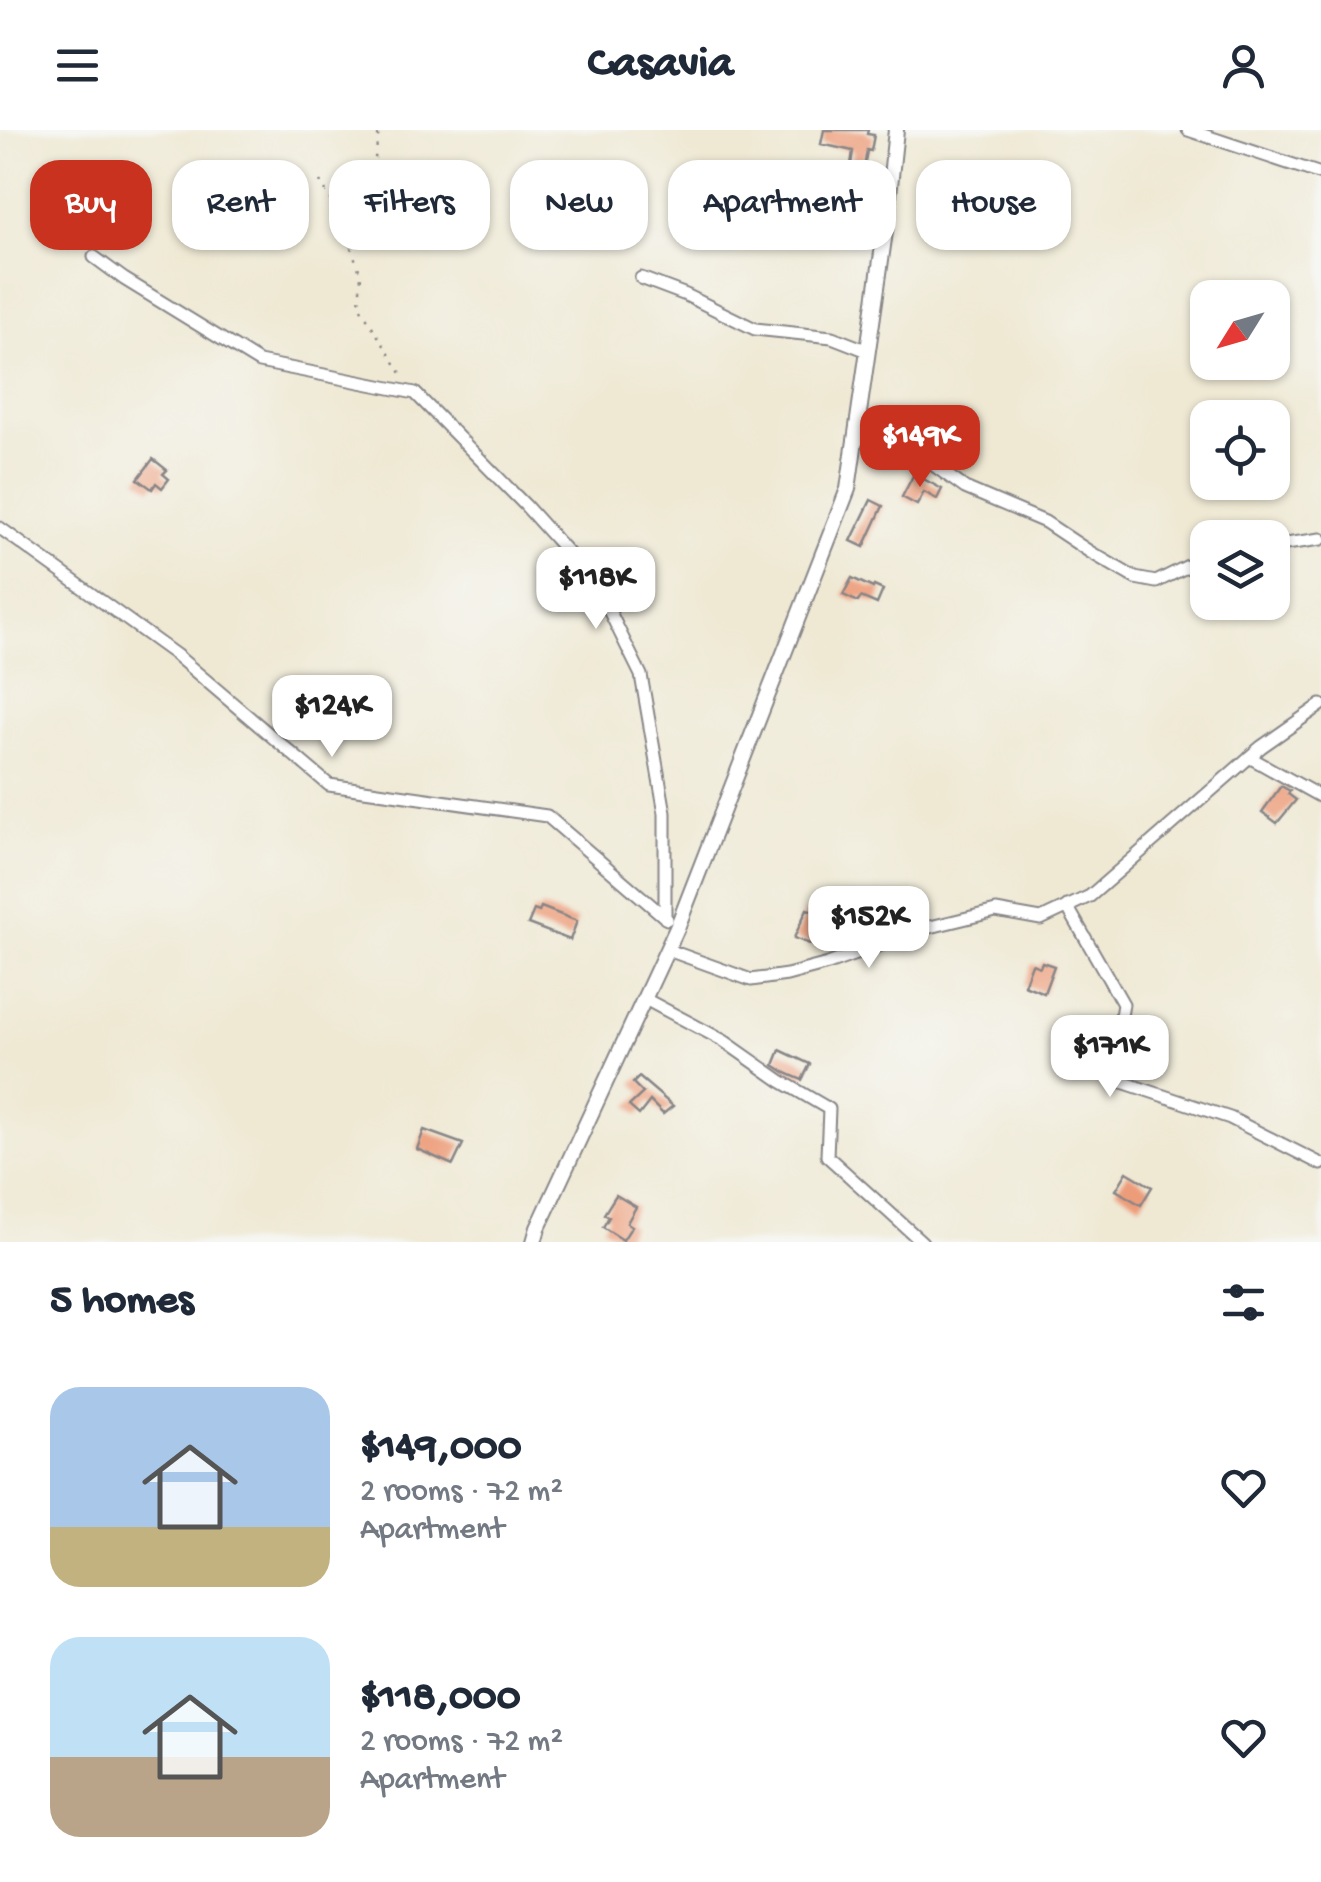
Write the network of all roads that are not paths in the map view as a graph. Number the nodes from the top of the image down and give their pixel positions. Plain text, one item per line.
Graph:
1 (896, 130) edge
2 (1188, 130) edge
3 (1321, 174) edge
4 (94, 257) dead end
5 (640, 278) dead end
6 (868, 351) junction
7 (856, 437) junction
8 (0, 528) edge
9 (1321, 539) edge
10 (1290, 543) edge
11 (1190, 565) edge
12 (1321, 705) edge
13 (1249, 757) junction
14 (1321, 796) edge
15 (1066, 906) junction
16 (665, 918) junction
17 (678, 928) junction
18 (668, 950) junction
19 (644, 998) junction
20 (1321, 1164) edge
21 (534, 1242) edge
22 (922, 1242) edge

1 - 6 street
2 - 3 street
4 - 16 street
5 - 6 street
6 - 7 street
7 - 11 street
7 - 17 street
8 - 16 street
9 - 10 street
12 - 13 street
13 - 14 street
13 - 15 street
15 - 18 street
15 - 20 street
16 - 17 street
17 - 18 street
18 - 19 street
19 - 21 street
19 - 22 street

